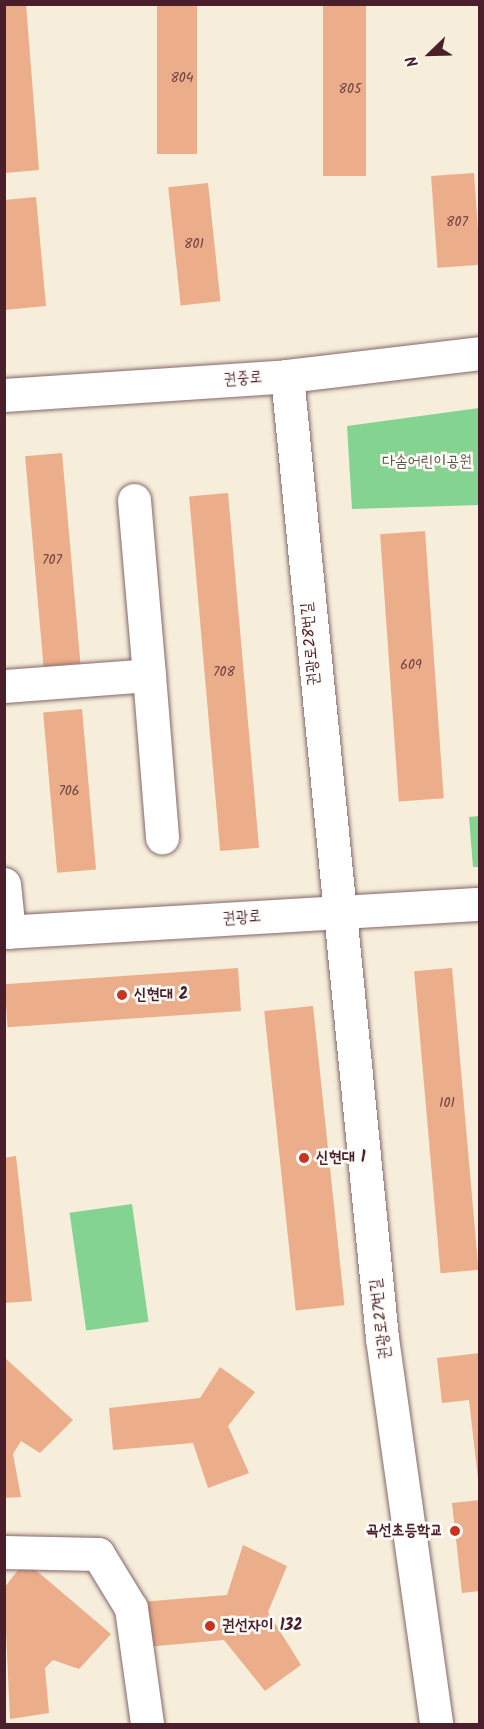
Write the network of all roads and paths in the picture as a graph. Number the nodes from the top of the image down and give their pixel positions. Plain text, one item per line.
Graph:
1 (480, 353) edge
2 (287, 376) junction
3 (4, 395) edge
4 (134, 500) dead end
5 (149, 675) junction
6 (4, 686) edge
7 (162, 837) dead end
8 (4, 884) edge
9 (480, 904) edge
10 (336, 912) junction
11 (7, 932) edge
12 (4, 1552) edge
13 (147, 1725) edge
14 (436, 1725) edge

1 - 2 street, 권중로
2 - 3 street, 권중로
2 - 10 street, 권광로28번길
4 - 5 street
5 - 6 street
5 - 7 street
8 - 11 street
9 - 10 street, 권광로
10 - 11 street, 권광로
10 - 14 street, 권광로27번길
12 - 13 street

